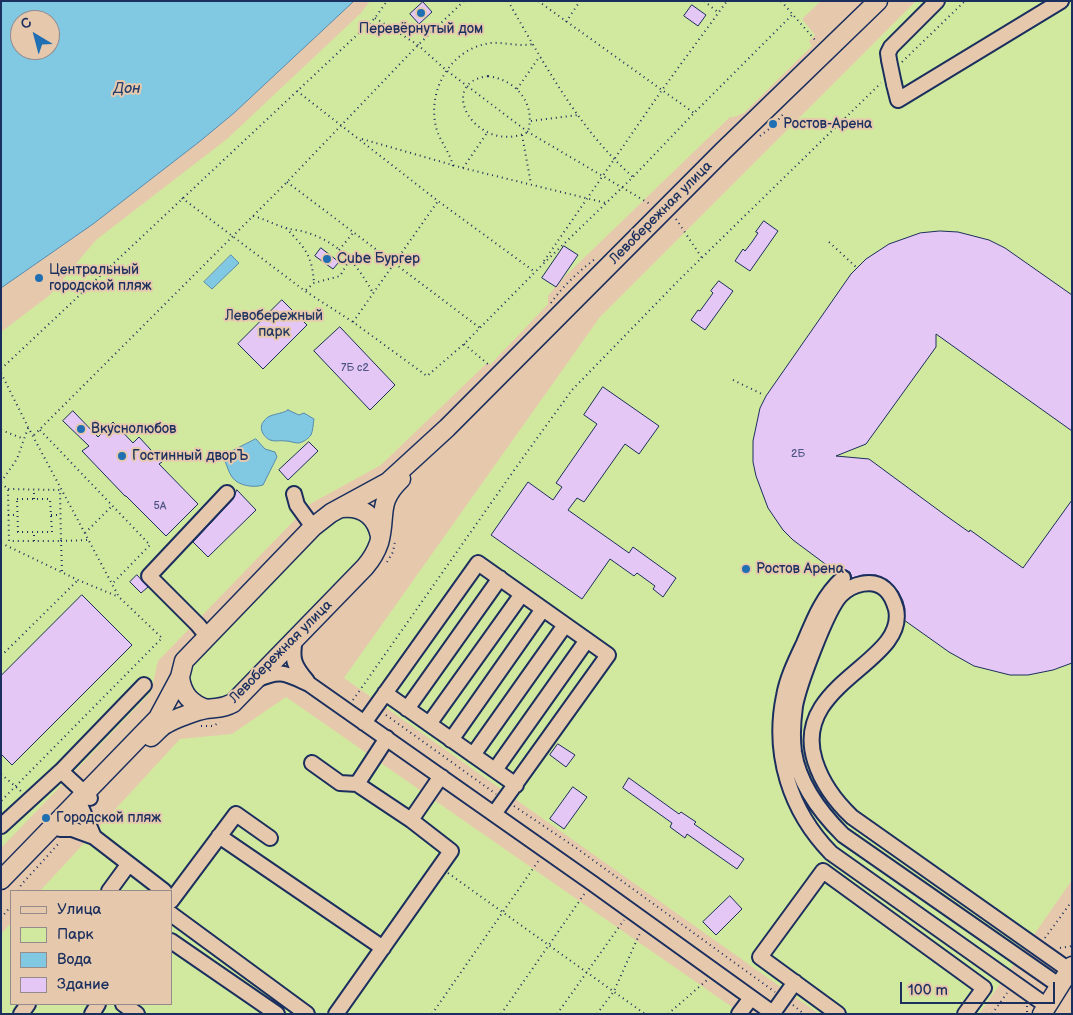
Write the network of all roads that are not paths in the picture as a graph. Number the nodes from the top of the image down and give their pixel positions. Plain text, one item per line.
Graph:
1 (878, 1) edge
2 (937, 1) edge
3 (1061, 1) edge
4 (447, 428) junction
5 (227, 494) dead end
6 (294, 494) dead end
7 (342, 508) junction
8 (313, 527) junction
9 (388, 535) junction
10 (500, 578) junction
11 (842, 578) dead end
12 (522, 594) junction
13 (543, 609) junction
14 (565, 624) junction
15 (207, 636) junction
16 (295, 639) junction
17 (587, 640) junction
18 (180, 677) junction
19 (254, 681) junction
20 (309, 684) junction
21 (144, 685) dead end
22 (385, 694) junction
23 (207, 709) junction
24 (407, 709) junction
25 (364, 723) junction
26 (429, 724) junction
27 (388, 738) junction
28 (451, 740) junction
29 (473, 755) junction
30 (312, 763) dead end
31 (495, 770) junction
32 (61, 771) junction
33 (442, 777) junction
34 (357, 784) junction
35 (516, 785) junction
36 (85, 799) junction
37 (494, 814) junction
38 (411, 820) junction
39 (1, 826) edge
40 (66, 829) junction
41 (219, 836) junction
42 (94, 837) junction
43 (270, 838) dead end
44 (128, 865) junction
45 (1, 880) edge
46 (181, 887) junction
47 (110, 890) edge
48 (163, 890) edge
49 (1, 892) edge
50 (172, 900) edge
51 (172, 915) edge
52 (172, 942) edge
53 (383, 948) junction
54 (795, 982) junction
55 (1059, 988) edge
56 (751, 998) junction
57 (124, 1005) edge
58 (774, 1013) edge
59 (136, 1014) edge
60 (277, 1014) edge
61 (307, 1014) edge
62 (336, 1014) edge
63 (739, 1014) edge
64 (838, 1014) edge
65 (965, 1014) edge

1 - 4 main road, Левобережная улица
2 - 3 street, bridge
4 - 7 main road, Левобережная улица
4 - 9 main road, Левобережная улица
5 - 15 street
6 - 8 street
7 - 8 main road, Левобережная улица
7 - 9 main road
8 - 15 main road, Левобережная улица
9 - 16 main road, Левобережная улица
10 - 12 street
10 - 22 street
10 - 24 street
11 - 55 street
12 - 13 street
12 - 26 street
13 - 14 street
13 - 28 street
14 - 17 street
14 - 29 street
15 - 18 main road, Левобережная улица
16 - 19 main road, Левобережная улица
16 - 20 street
17 - 31 street
17 - 35 street
18 - 23 main road
18 - 36 main road, Левобережная улица
19 - 20 street
19 - 23 main road, Левобережная улица
20 - 25 street
21 - 32 street
22 - 24 street
22 - 25 street
23 - 36 main road, Левобережная улица
24 - 26 street
25 - 27 street
26 - 28 street
27 - 33 street
27 - 34 street
28 - 29 street
29 - 31 street
30 - 34 street
31 - 35 street
32 - 36 street
32 - 39 street
33 - 37 street
33 - 38 street
34 - 38 street
35 - 37 street
36 - 40 main road, Левобережная улица
36 - 42 street
36 - 45 main road, Левобережная улица
37 - 56 street
38 - 53 street
40 - 42 street
40 - 49 main road, Левобережная улица
41 - 43 street
41 - 46 street
41 - 53 street
42 - 44 street
44 - 47 street
44 - 48 street
46 - 48 street
46 - 50 street
51 - 61 street
52 - 60 street
53 - 62 street
54 - 58 street
54 - 64 street
54 - 65 street
55 - 55 street
56 - 58 street
56 - 63 street
57 - 59 street

